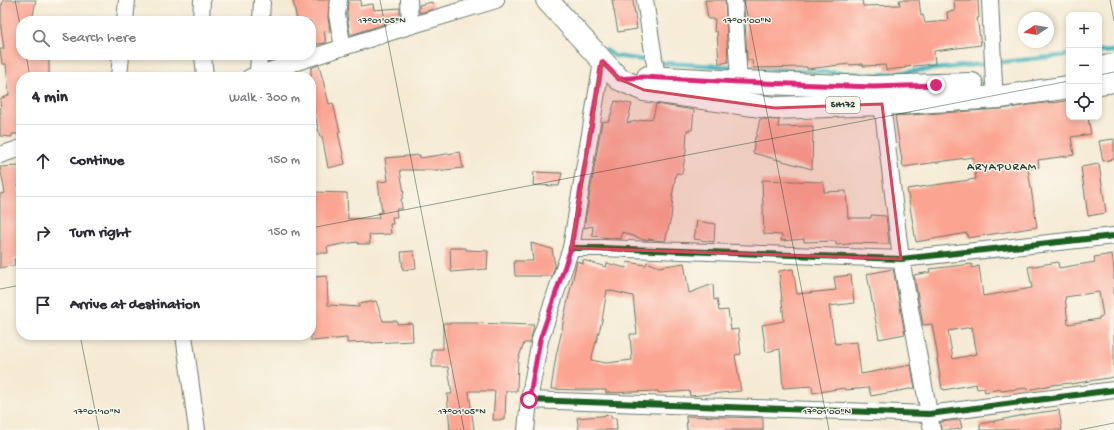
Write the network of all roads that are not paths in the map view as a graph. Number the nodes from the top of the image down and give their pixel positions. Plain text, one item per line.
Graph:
1 (127, 0) edge
2 (202, 0) edge
3 (262, 0) edge
4 (339, 0) edge
5 (409, 0) edge
6 (496, 0) edge
7 (546, 0) edge
8 (645, 0) edge
9 (734, 0) edge
10 (990, 0) edge
11 (125, 16) edge
12 (201, 16) edge
13 (261, 16) edge
14 (410, 26) junction
15 (344, 47) junction
16 (316, 56) edge
17 (121, 60) edge
18 (203, 60) edge
19 (258, 60) edge
20 (304, 60) edge
21 (602, 62) junction
22 (1114, 65) edge
23 (1102, 67) edge
24 (119, 72) edge
25 (205, 72) edge
26 (255, 72) edge
27 (266, 72) edge
28 (1066, 73) edge
29 (655, 78) junction
30 (619, 79) junction
31 (1114, 81) edge
32 (739, 82) junction
33 (1102, 83) edge
34 (994, 84) junction
35 (1066, 87) edge
36 (882, 104) junction
37 (16, 150) edge
38 (0, 155) edge
39 (1114, 236) edge
40 (571, 248) junction
41 (901, 259) junction
42 (185, 340) edge
43 (1114, 390) edge
44 (529, 400) junction
45 (929, 414) junction
46 (197, 430) edge
47 (526, 430) edge
48 (932, 430) edge

1 - 11 street
2 - 12 street
3 - 13 street
4 - 15 street
5 - 14 street
6 - 14 street
7 - 21 main road, SH172
8 - 29 street
9 - 32 street
10 - 34 street
14 - 15 street
15 - 16 street
17 - 24 street
18 - 25 street
19 - 26 street
20 - 27 street
21 - 30 main road, SH172
21 - 40 street
22 - 23 main road
28 - 34 main road, SH172
29 - 30 main road, SH172
29 - 32 main road, SH172
30 - 36 main road, SH172
31 - 33 main road
32 - 34 main road, SH172
35 - 36 main road, SH172
36 - 41 street
37 - 38 street
39 - 41 street
40 - 41 street
40 - 44 street
41 - 45 street
42 - 46 street
43 - 45 street
44 - 45 street
44 - 47 street
45 - 48 street

